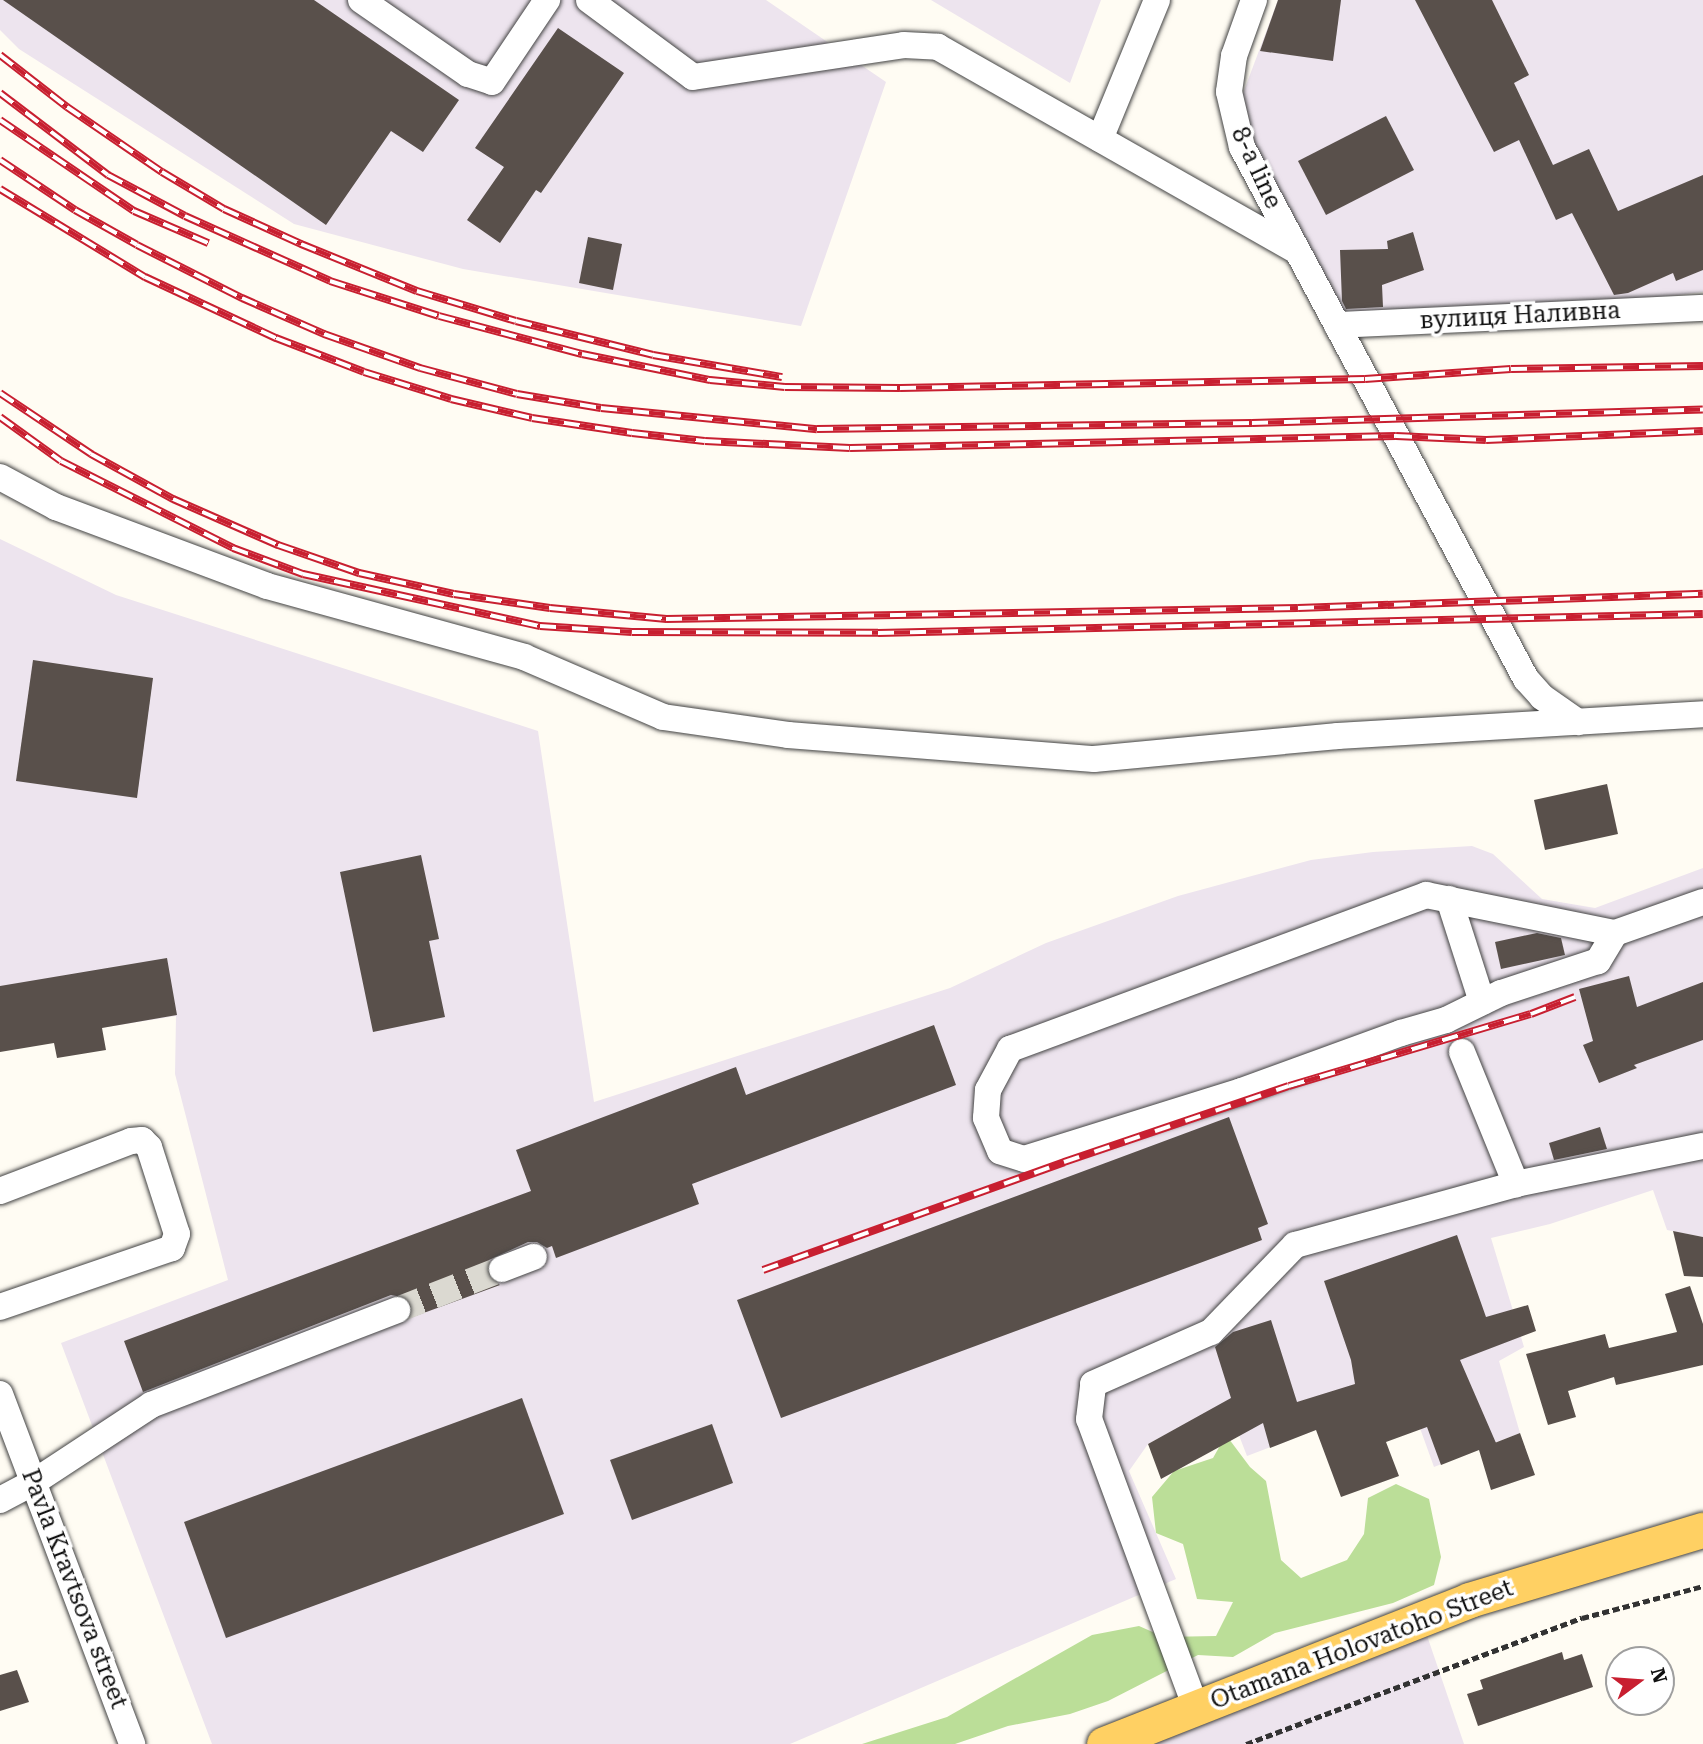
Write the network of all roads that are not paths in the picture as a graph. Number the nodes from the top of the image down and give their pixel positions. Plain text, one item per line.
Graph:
1 (361, 0) edge
2 (547, 0) edge
3 (589, 0) edge
4 (1157, 0) edge
5 (1254, 0) edge
6 (1100, 139) junction
7 (1296, 250) junction
8 (1703, 308) edge
9 (1337, 325) junction
10 (0, 477) edge
11 (1703, 714) edge
12 (1578, 722) junction
13 (1449, 899) junction
14 (1703, 902) edge
15 (1615, 933) junction
16 (1482, 1002) junction
17 (1462, 1052) dead end
18 (1703, 1146) edge
19 (1516, 1184) junction
20 (0, 1191) edge
21 (534, 1256) dead end
22 (502, 1269) tunnel mouth
23 (0, 1307) edge
24 (397, 1310) tunnel mouth
25 (0, 1394) edge
26 (34, 1482) junction
27 (0, 1500) edge
28 (1703, 1530) edge
29 (1196, 1708) junction
30 (132, 1744) edge
31 (1104, 1744) edge

1 - 2 street
3 - 6 street
4 - 6 street
5 - 7 street, 8-a line
6 - 7 street
7 - 9 street, 8-a line
8 - 9 street, вулиця Наливна
9 - 12 street, 8-a line
10 - 12 street
11 - 12 street
13 - 15 street
13 - 16 street
13 - 16 street
14 - 15 street
15 - 16 street
17 - 19 street
18 - 19 street
19 - 29 street
20 - 23 street
21 - 22 street
24 - 26 street
25 - 26 street, Pavla Kravtsova street
26 - 27 street
26 - 30 street, Pavla Kravtsova street
28 - 29 main road, Otamana Holovatoho Street
29 - 31 main road, Otamana Holovatoho Street

